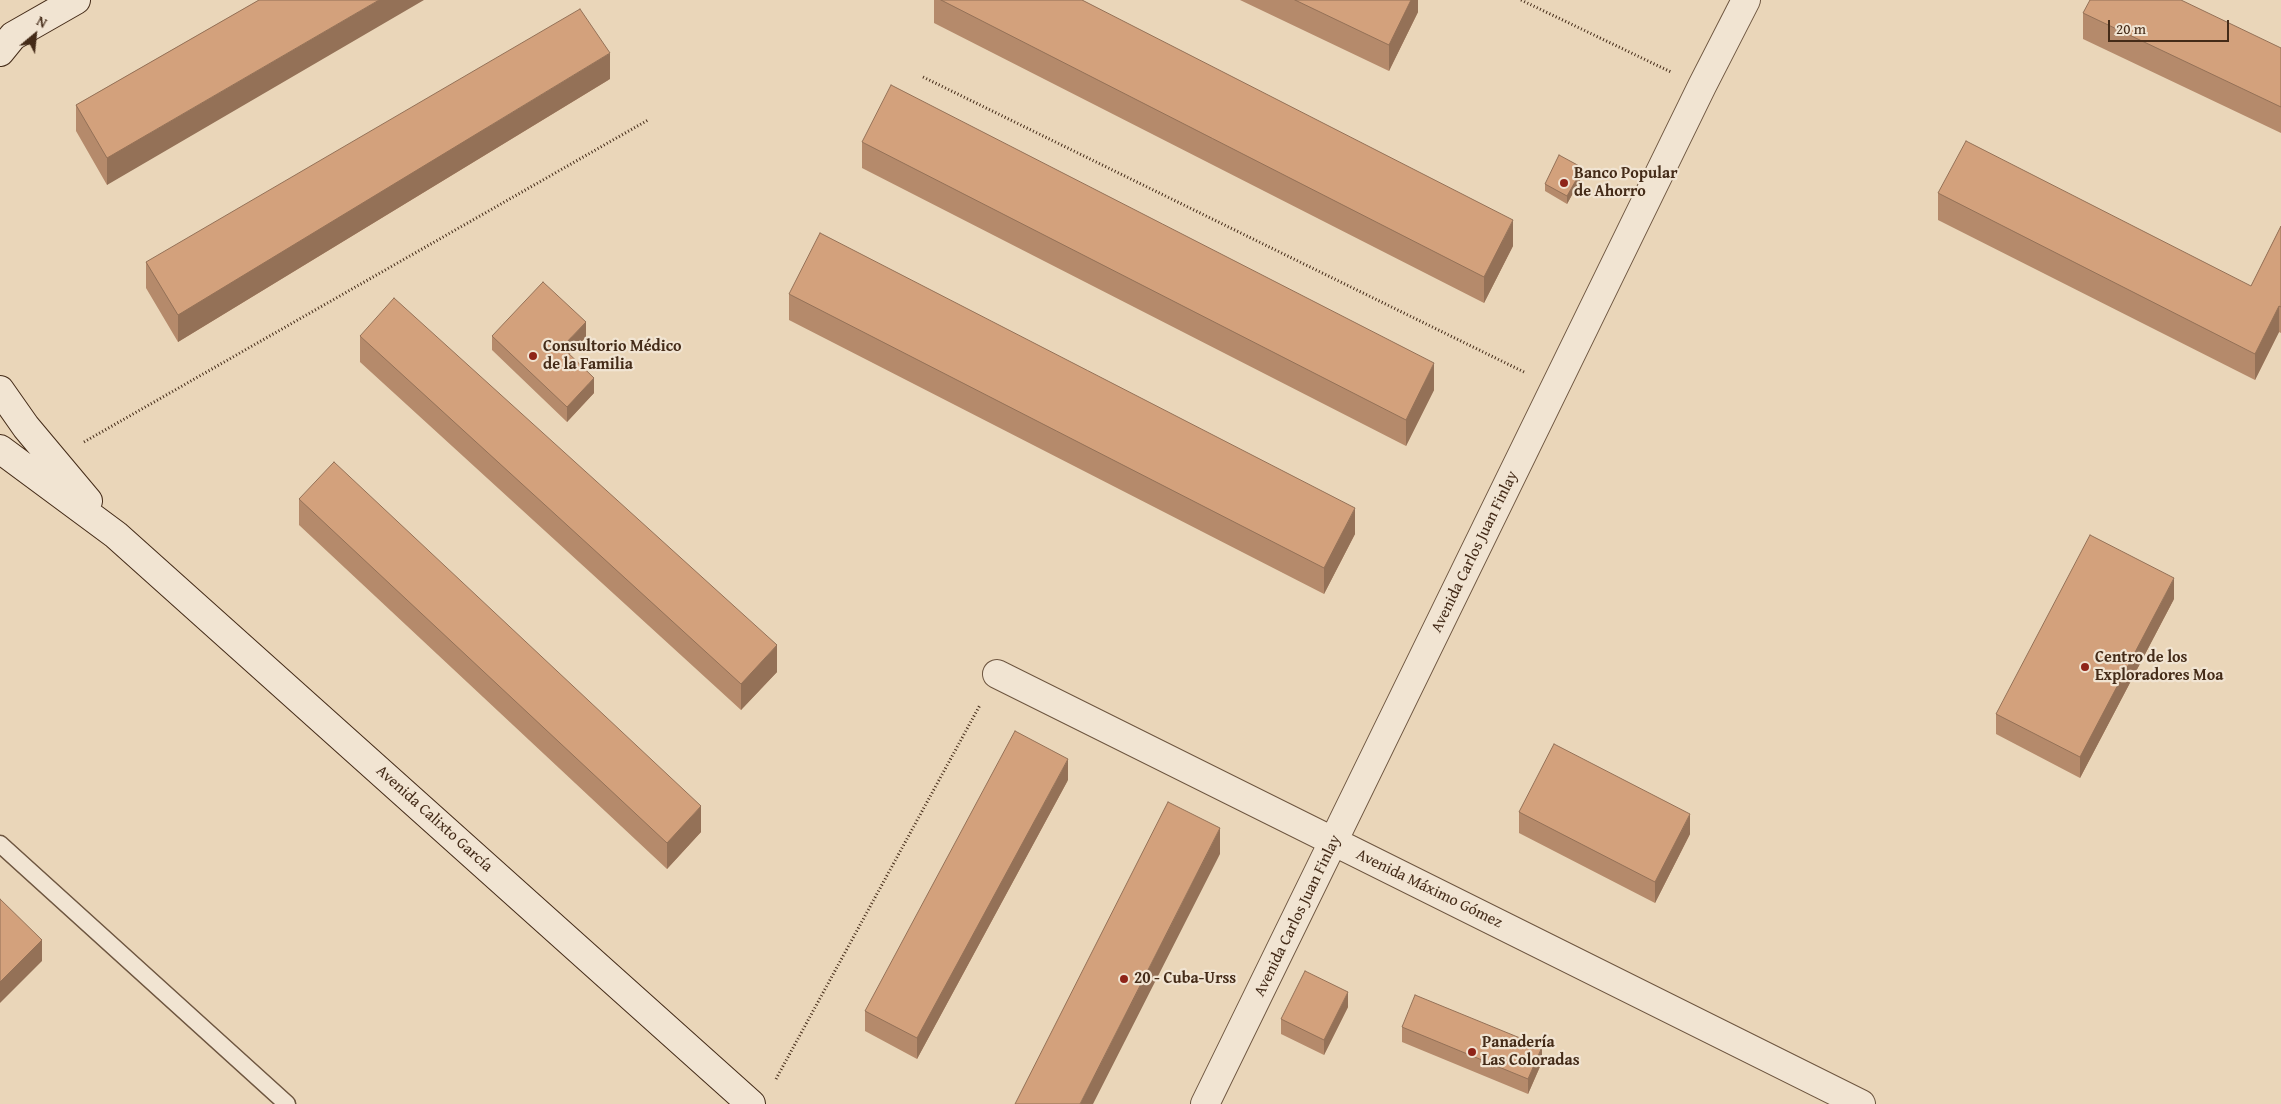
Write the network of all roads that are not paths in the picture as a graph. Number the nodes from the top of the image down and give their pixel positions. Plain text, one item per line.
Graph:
1 (76, 0) edge
2 (1746, 0) edge
3 (0, 52) edge
4 (0, 390) edge
5 (0, 449) edge
6 (116, 535) junction
7 (997, 674) road end
8 (1334, 842) junction
9 (0, 844) edge
10 (287, 1104) edge
11 (751, 1104) edge
12 (1205, 1104) edge
13 (1861, 1104) edge

1 - 3 street
2 - 8 street, Avenida Carlos Juan Finlay
4 - 6 street, Avenida Calixto García
5 - 6 street, Avenida Calixto García
6 - 11 street, Avenida Calixto García
7 - 8 street, Avenida Máximo Gómez
8 - 12 street, Avenida Carlos Juan Finlay
8 - 13 street, Avenida Máximo Gómez
9 - 10 lane

